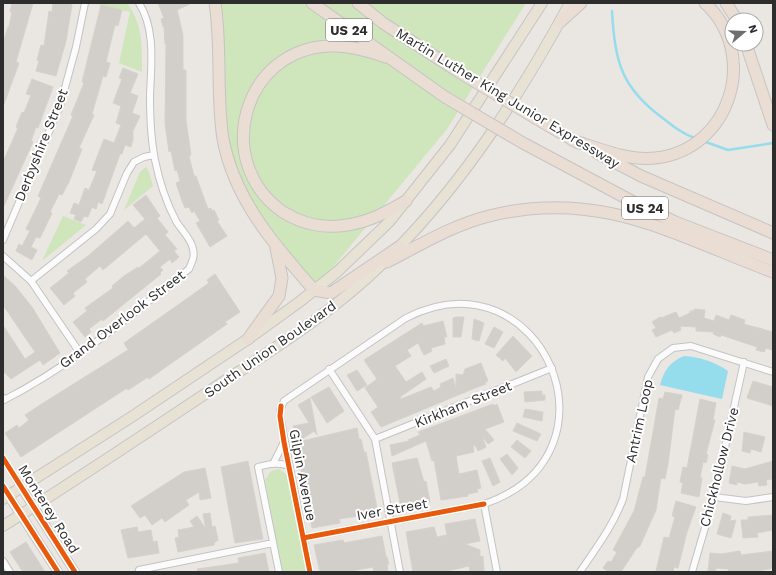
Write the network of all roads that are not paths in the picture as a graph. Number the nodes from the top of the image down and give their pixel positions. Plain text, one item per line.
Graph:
1 (85, 3) edge
2 (138, 3) edge
3 (215, 3) edge
4 (312, 3) edge
5 (358, 3) edge
6 (542, 3) edge
7 (570, 3) edge
8 (580, 3) edge
9 (705, 3) edge
10 (726, 3) edge
11 (732, 12) edge
12 (560, 22) junction
13 (749, 52) edge
14 (386, 57) junction
15 (773, 124) edge
16 (572, 140) junction
17 (154, 155) junction
18 (406, 201) junction
19 (773, 233) edge
20 (3, 240) edge
21 (275, 243) junction
22 (399, 247) junction
23 (3, 256) edge
24 (773, 260) edge
25 (381, 265) junction
26 (773, 272) edge
27 (31, 281) junction
28 (314, 290) junction
29 (248, 339) junction
30 (80, 353) junction
31 (744, 362) junction
32 (552, 368) junction
33 (329, 369) junction
34 (773, 372) edge
35 (3, 398) edge
36 (281, 406) joint
37 (375, 439) junction
38 (284, 442) junction
39 (3, 458) edge
40 (273, 464) junction
41 (289, 466) junction
42 (21, 487) junction
43 (5, 494) edge
44 (714, 497) junction
45 (773, 497) edge
46 (484, 504) junction
47 (34, 506) junction
48 (21, 515) junction
49 (390, 522) junction
50 (3, 526) edge
51 (303, 538) junction
52 (273, 543) junction
53 (3, 561) edge
54 (139, 571) edge
55 (10, 572) edge
56 (58, 572) edge
57 (75, 572) edge
58 (279, 572) edge
59 (310, 572) edge
60 (400, 572) edge
61 (497, 572) edge
62 (580, 572) edge
63 (692, 572) edge

1 - 20 street, Derbyshire Street
2 - 17 street, Grand Overlook Street
3 - 21 highway
4 - 14 highway, Martin Luther King Junior Expressway / US 24
5 - 16 highway, Martin Luther King Junior Expressway / US 24, bridge
6 - 18 main road, South Union Boulevard
7 - 12 main road, South Union Boulevard
8 - 12 highway
9 - 16 highway
10 - 11 highway
12 - 22 main road, South Union Boulevard
13 - 15 highway
14 - 18 highway
14 - 24 highway, Martin Luther King Junior Expressway / US 24, bridge
16 - 19 highway, Martin Luther King Junior Expressway / US 24
17 - 27 street
17 - 30 street, Grand Overlook Street
18 - 28 main road, South Union Boulevard
21 - 28 highway
21 - 29 highway
22 - 25 main road, South Union Boulevard
22 - 28 highway
23 - 27 street
25 - 26 highway
25 - 47 main road, South Union Boulevard
27 - 30 street
28 - 29 main road, South Union Boulevard
29 - 42 main road, South Union Boulevard
30 - 35 street, Grand Overlook Street
31 - 34 street, Antrim Loop
31 - 44 street, Chickhollow Drive
31 - 62 street, Antrim Loop
32 - 33 street, Iver Street
32 - 37 street, Kirkham Street
32 - 46 street, Iver Street
33 - 36 street, Iver Street
33 - 37 street
36 - 38 street, Gilpin Avenue
37 - 49 street
38 - 40 street, Gilpin Avenue
38 - 41 street, Gilpin Avenue
39 - 42 street, Monterey Road
40 - 41 street, Gilpin Avenue
40 - 52 street, Gilpin Avenue
41 - 51 street, Gilpin Avenue
42 - 43 main road, South Union Boulevard
42 - 47 street, Monterey Road
43 - 48 street, Monterey Road
44 - 45 street
44 - 63 street, Chickhollow Drive
46 - 49 street, Iver Street
46 - 61 street
47 - 48 main road, South Union Boulevard
47 - 57 street, Monterey Road
48 - 50 main road, South Union Boulevard
48 - 56 street, Monterey Road
49 - 51 street, Iver Street
49 - 60 street
51 - 59 street, Gilpin Avenue
52 - 54 street
52 - 58 street, Gilpin Avenue
53 - 55 street

